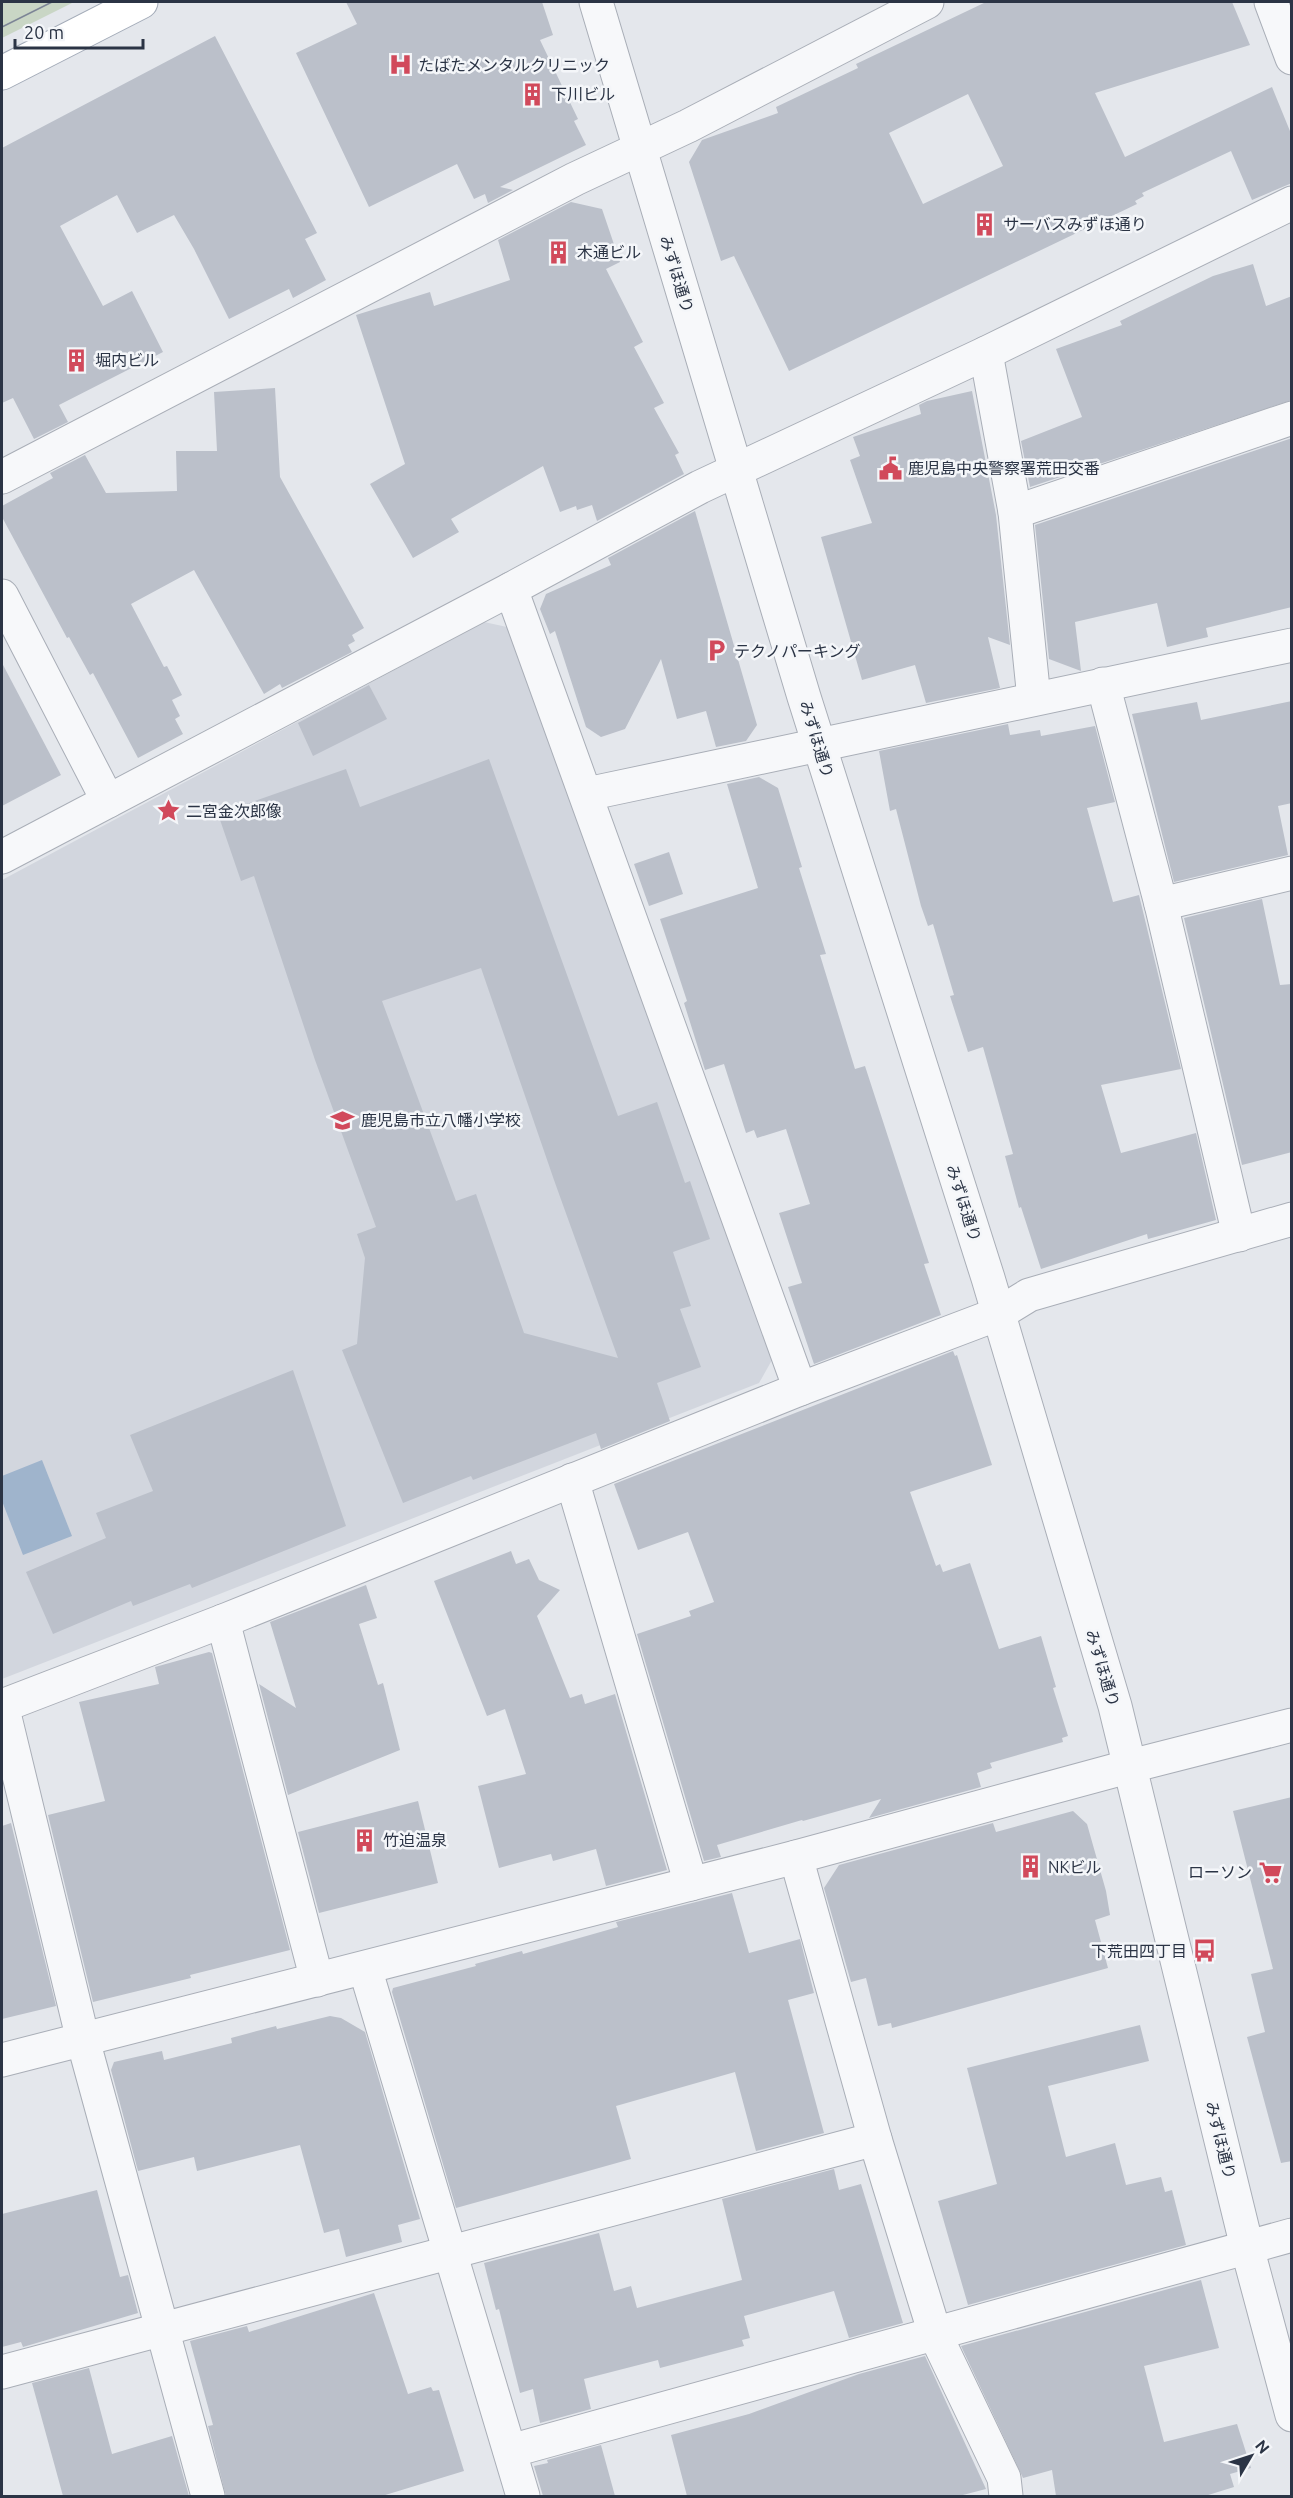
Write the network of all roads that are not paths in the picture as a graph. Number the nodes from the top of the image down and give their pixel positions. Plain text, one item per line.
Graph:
1 (141, 2) edge
2 (596, 2) edge
3 (927, 2) edge
4 (1271, 2) edge
5 (1292, 58) edge
6 (2, 73) edge
7 (639, 149) junction
8 (1292, 203) edge
9 (986, 353) junction
10 (1292, 417) edge
11 (736, 469) junction
12 (2, 477) edge
13 (1015, 512) junction
14 (511, 589) junction
15 (2, 596) edge
16 (1292, 645) edge
17 (1103, 684) junction
18 (1034, 699) junction
19 (818, 744) junction
20 (587, 794) junction
21 (108, 801) junction
22 (2, 857) edge
23 (1292, 873) edge
24 (1161, 904) junction
25 (1292, 1219) edge
26 (1239, 1235) junction
27 (998, 1314) junction
28 (801, 1389) junction
29 (572, 1480) junction
30 (223, 1621) junction
31 (2, 1705) edge
32 (1292, 1725) edge
33 (1131, 1766) junction
34 (796, 1857) junction
35 (691, 1884) junction
36 (365, 1968) junction
37 (317, 1980) junction
38 (83, 2040) junction
39 (2, 2060) edge
40 (874, 2139) junction
41 (1292, 2235) edge
42 (1246, 2247) junction
43 (450, 2251) junction
44 (161, 2331) junction
45 (935, 2334) junction
46 (2, 2372) edge
47 (1292, 2415) edge
48 (510, 2451) junction
49 (208, 2496) edge
50 (523, 2496) edge
51 (1006, 2496) edge

1 - 6 main road
2 - 7 street, みずほ通り
3 - 7 street
4 - 5 street
7 - 11 street, みずほ通り
7 - 12 street
8 - 9 street
9 - 11 street
9 - 13 street
10 - 13 street
11 - 14 street
11 - 19 street, みずほ通り
13 - 18 street
14 - 20 street
14 - 21 street
15 - 21 street
16 - 17 street
17 - 18 street
17 - 24 street
18 - 19 street
19 - 20 street
19 - 27 street, みずほ通り
20 - 28 street
21 - 22 street
23 - 24 street
24 - 26 street
25 - 26 street
26 - 27 street
27 - 28 street
27 - 33 street, みずほ通り
28 - 29 street
29 - 30 street
29 - 35 street
30 - 31 street
30 - 37 street
31 - 38 street
32 - 33 street
33 - 34 street
33 - 42 street, みずほ通り
34 - 35 street
34 - 40 street
35 - 36 street
36 - 37 street
36 - 43 street
37 - 38 street
38 - 39 street
38 - 44 street
40 - 43 street
40 - 45 street
41 - 42 street
42 - 45 street
42 - 47 street, みずほ通り
43 - 44 street
43 - 48 street
44 - 46 street
44 - 49 street
45 - 48 street
45 - 51 street
48 - 50 street

